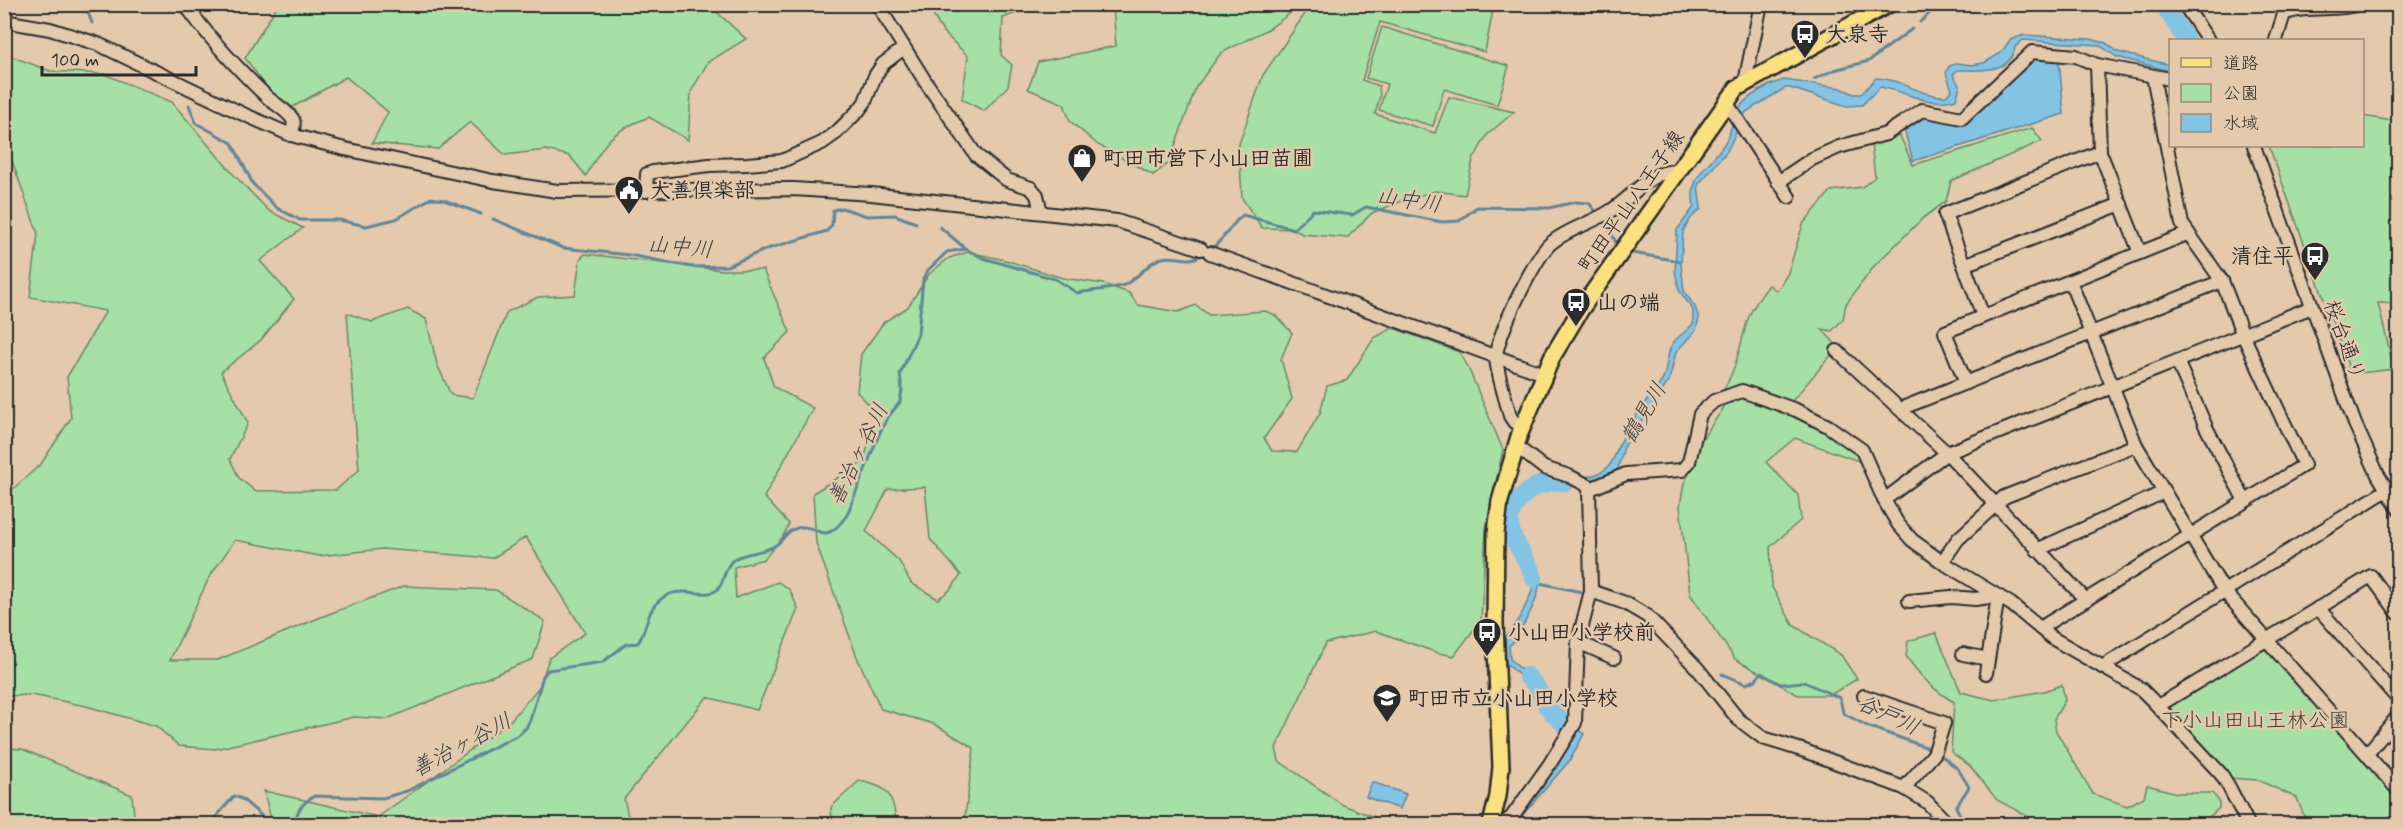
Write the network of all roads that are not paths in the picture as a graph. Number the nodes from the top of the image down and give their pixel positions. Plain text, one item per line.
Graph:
1 (185, 4) edge
2 (877, 4) edge
3 (1761, 4) edge
4 (1889, 4) edge
5 (2184, 4) edge
6 (2360, 4) edge
7 (4, 21) edge
8 (2207, 39) edge
9 (2276, 39) edge
10 (904, 48) junction
11 (2097, 65) junction
12 (2153, 75) junction
13 (2169, 79) edge
14 (1744, 82) junction
15 (1730, 108) junction
16 (291, 135) junction
17 (2254, 147) edge
18 (2100, 152) junction
19 (1677, 171) junction
20 (1778, 182) junction
21 (646, 191) junction
22 (1789, 197) dead end
23 (2121, 204) junction
24 (1041, 212) junction
25 (2187, 234) junction
26 (2140, 253) junction
27 (1964, 265) junction
28 (2070, 281) junction
29 (2222, 281) junction
30 (2312, 308) junction
31 (1983, 316) junction
32 (2091, 333) junction
33 (2243, 335) junction
34 (1837, 351) dead end
35 (1496, 356) junction
36 (2177, 361) junction
37 (1544, 374) junction
38 (1966, 383) junction
39 (2112, 387) junction
40 (1900, 409) junction
41 (1523, 425) junction
42 (2136, 445) junction
43 (1516, 446) junction
44 (1947, 453) junction
45 (1589, 488) junction
46 (2387, 490) junction
47 (2164, 492) junction
48 (1884, 500) junction
49 (2245, 501) junction
50 (1995, 503) junction
51 (2398, 508) edge
52 (2190, 535) junction
53 (2037, 550) junction
54 (1942, 562) junction
55 (1591, 591) junction
56 (2224, 591) junction
57 (1998, 596) junction
58 (2086, 600) junction
59 (1909, 601) dead end
60 (2318, 608) junction
61 (2398, 613) edge
62 (2040, 628) junction
63 (2266, 639) junction
64 (1578, 642) junction
65 (1963, 654) dead end
66 (1614, 658) dead end
67 (1988, 658) junction
68 (2102, 667) junction
69 (1986, 673) dead end
70 (1864, 696) dead end
71 (2398, 699) edge
72 (2158, 706) junction
73 (2398, 716) edge
74 (2367, 754) junction
75 (1904, 788) junction
76 (2398, 790) edge
77 (1491, 825) edge
78 (1502, 825) edge
79 (1948, 825) edge
80 (2248, 825) edge

1 - 16 street
2 - 10 street
3 - 14 street
4 - 14 main road, 町田平山八王子線
5 - 8 street
6 - 9 street
7 - 16 street
10 - 21 street
10 - 24 street
11 - 12 street
11 - 18 street
11 - 20 street
12 - 13 street
12 - 25 street
14 - 15 main road, 町田平山八王子線
15 - 19 main road, 町田平山八王子線
15 - 20 street
16 - 21 street
17 - 30 street, 桜台通り
18 - 23 street
18 - 27 street
19 - 35 street
19 - 37 main road, 町田平山八王子線
20 - 22 street
21 - 24 street
23 - 26 street
23 - 27 street
24 - 35 street
25 - 26 street
25 - 29 street
26 - 28 street
27 - 31 street
28 - 31 street
28 - 32 street
29 - 32 street
29 - 33 street
30 - 33 street
30 - 46 street, 桜台通り
31 - 38 street
32 - 38 street
32 - 39 street
33 - 36 street
33 - 49 street
34 - 40 street
35 - 37 street
35 - 41 street
36 - 39 street
36 - 49 street
37 - 41 main road, 町田平山八王子線
38 - 40 street
39 - 42 street
39 - 44 street
40 - 44 street
41 - 43 main road, 町田平山八王子線
42 - 47 street
42 - 50 street
43 - 45 street
43 - 77 main road, 町田平山八王子線
44 - 48 street
44 - 50 street
45 - 48 street
45 - 55 street
46 - 51 street, 桜台通り
46 - 56 street
47 - 52 street
47 - 53 street
48 - 54 street
49 - 52 street
50 - 53 street
50 - 54 street
52 - 56 street
52 - 58 street
53 - 58 street
54 - 57 street
55 - 64 street
55 - 75 street
56 - 63 street
56 - 68 street
57 - 59 street
57 - 62 street
57 - 67 street
58 - 62 street
60 - 61 street
60 - 63 street
60 - 71 street
62 - 68 street
63 - 72 street
63 - 74 street
64 - 66 street
64 - 78 street
65 - 67 street
67 - 69 street
68 - 72 street
70 - 75 street
72 - 80 street
73 - 74 street
74 - 76 street
75 - 79 street

